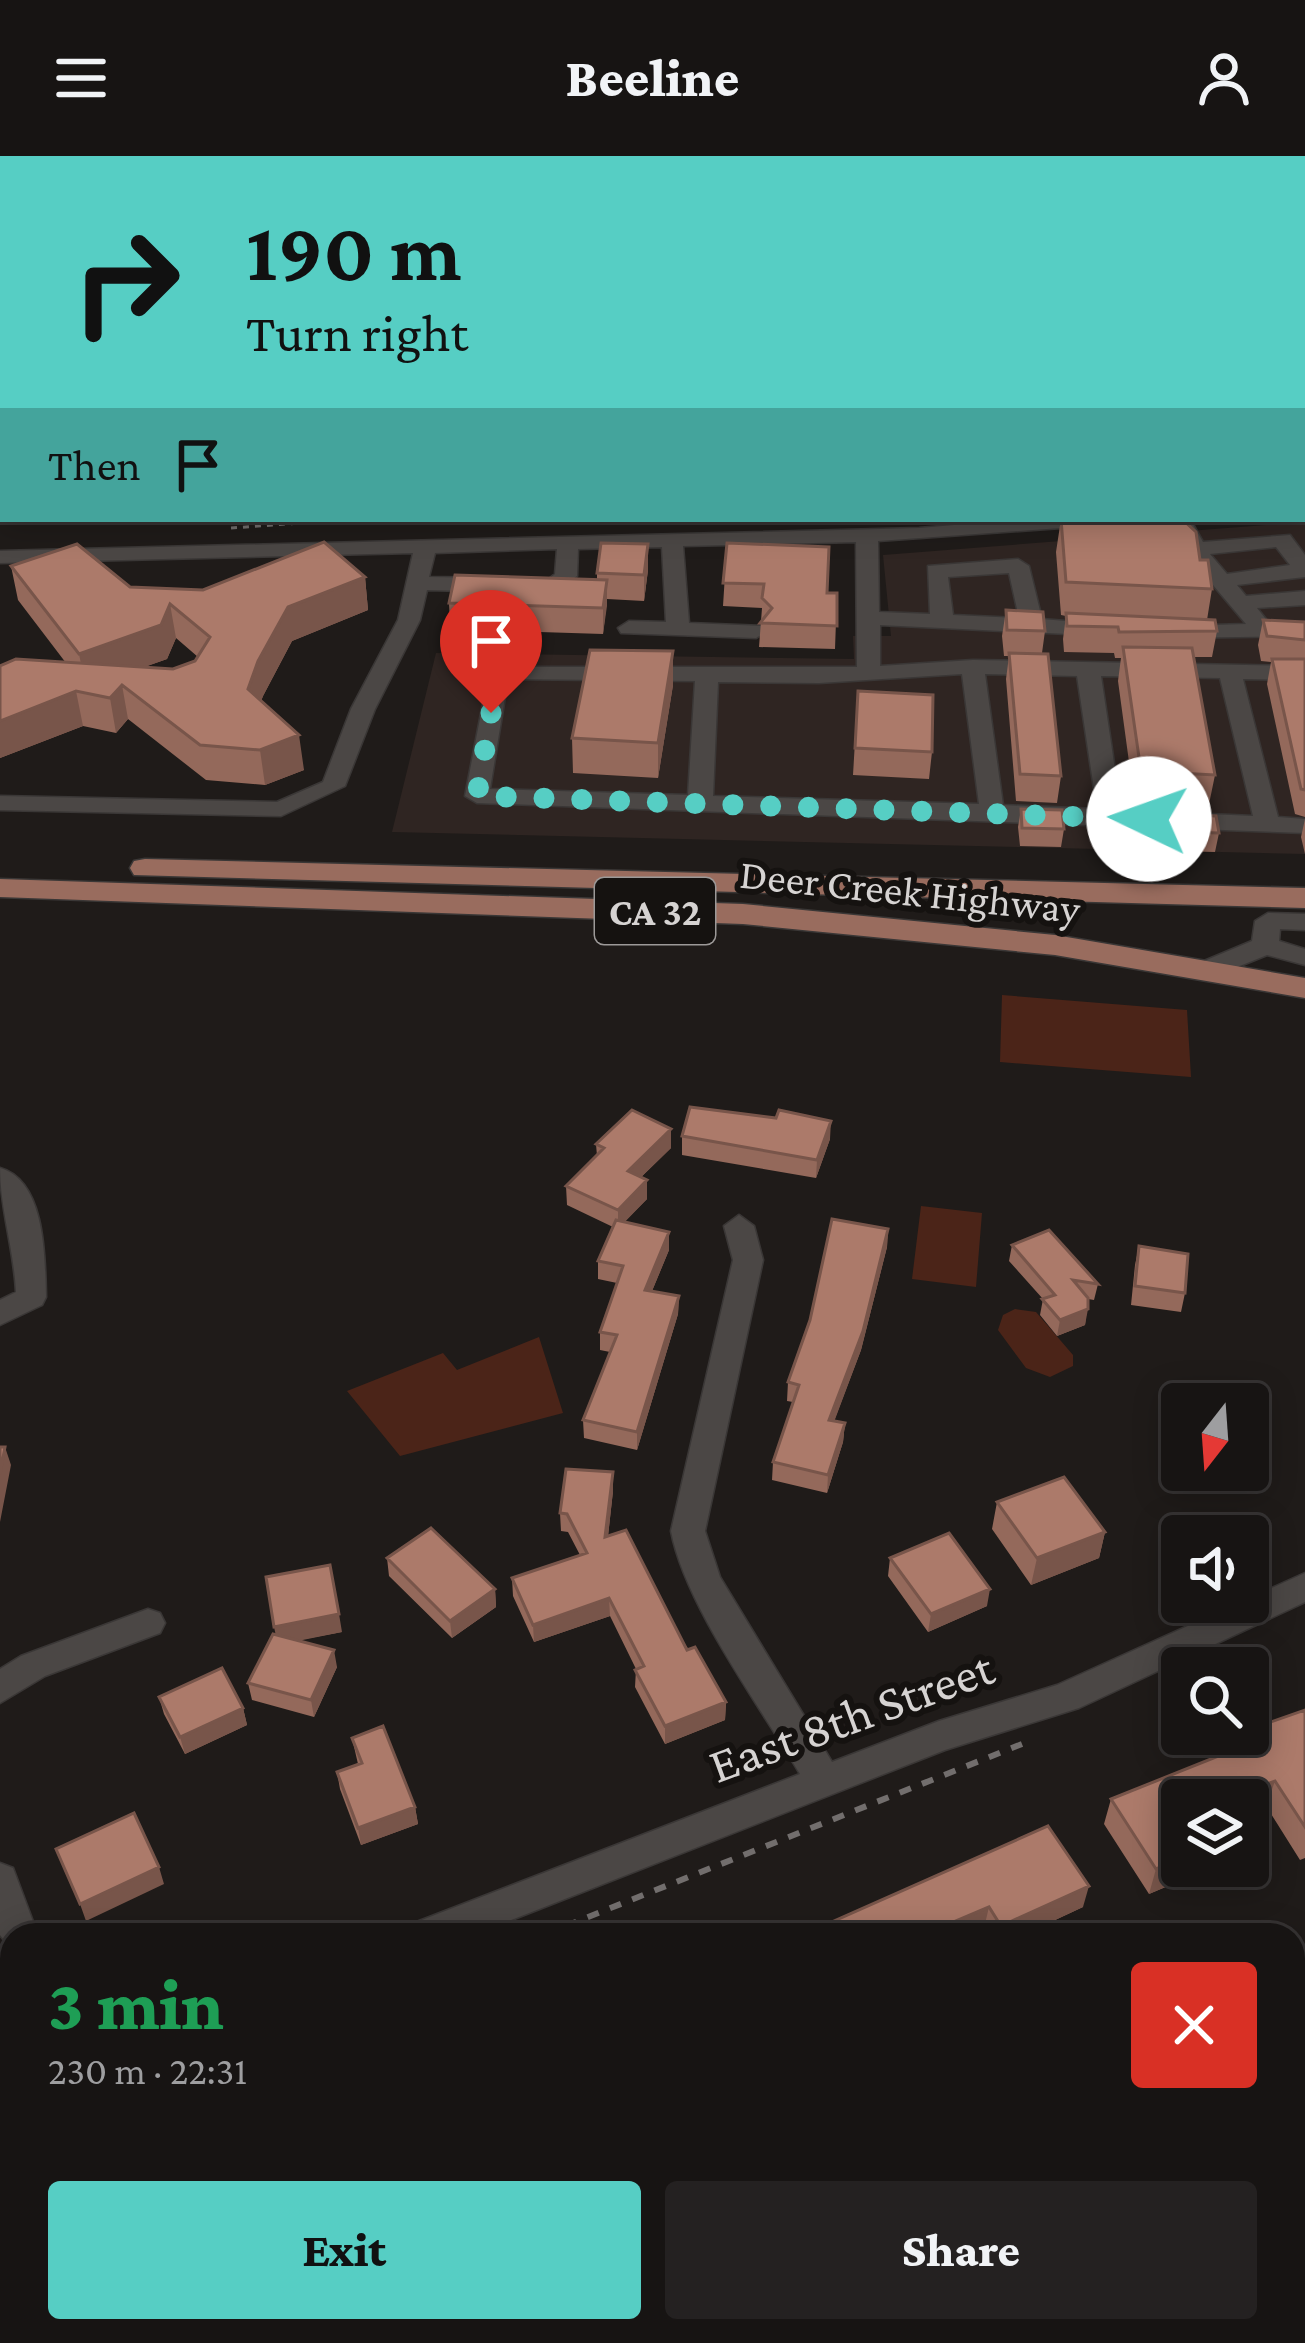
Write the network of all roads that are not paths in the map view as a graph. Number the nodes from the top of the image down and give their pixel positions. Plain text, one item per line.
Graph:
1 (1059, 522) edge
2 (1180, 522) edge
3 (866, 535) junction
4 (673, 541) junction
5 (568, 543) junction
6 (424, 547) junction
7 (1196, 549) junction
8 (4, 563) edge
9 (1220, 580) junction
10 (417, 583) junction
11 (1305, 598) edge
12 (1240, 604) junction
13 (868, 618) junction
14 (942, 620) junction
15 (1032, 625) junction
16 (629, 628) dead end
17 (678, 629) junction
18 (1305, 629) edge
19 (1263, 630) junction
20 (756, 631) edge
21 (973, 667) junction
22 (1088, 669) junction
23 (1230, 672) junction
24 (869, 673) junction
25 (1305, 673) edge
26 (707, 674) junction
27 (0, 803) edge
28 (700, 803) junction
29 (992, 812) junction
30 (1110, 817) junction
31 (1267, 824) junction
32 (1305, 826) edge
33 (0, 865) edge
34 (0, 888) edge
35 (1305, 898) edge
36 (1305, 922) edge
37 (1265, 946) junction
38 (1305, 957) edge
39 (1206, 970) junction
40 (1305, 988) edge
41 (0, 1178) edge
42 (739, 1226) dead end
43 (0, 1314) edge
44 (1300, 1596) edge
45 (148, 1623) dead end
46 (0, 1688) edge
47 (823, 1780) junction
48 (0, 1880) edge
49 (15, 1923) edge
50 (459, 1923) edge

1 - 3 street
2 - 7 street
3 - 4 street
3 - 13 street
4 - 5 street
4 - 17 street
5 - 6 street
5 - 10 street
6 - 8 street
6 - 10 street
7 - 9 street
7 - 9 street
9 - 12 street
10 - 27 street
11 - 12 street
12 - 19 street
13 - 14 street
13 - 24 street
14 - 15 street
14 - 15 street
15 - 19 street
16 - 17 street
17 - 20 street
18 - 19 street
21 - 22 street
21 - 24 street
21 - 29 street
22 - 23 street
22 - 30 street
23 - 25 street
23 - 31 street
24 - 26 street
26 - 28 street
26 - 28 street
28 - 29 street
29 - 30 street
30 - 31 street
31 - 32 street
33 - 35 main road, Deer Creek Highway / CA 32
34 - 39 main road, Deer Creek Highway / CA 32
36 - 37 street
37 - 38 street
37 - 39 street
39 - 40 main road, Deer Creek Highway / CA 32
41 - 43 street
42 - 47 street
44 - 47 street, East 8th Street
45 - 46 street
47 - 50 street, East 8th Street
48 - 49 street

